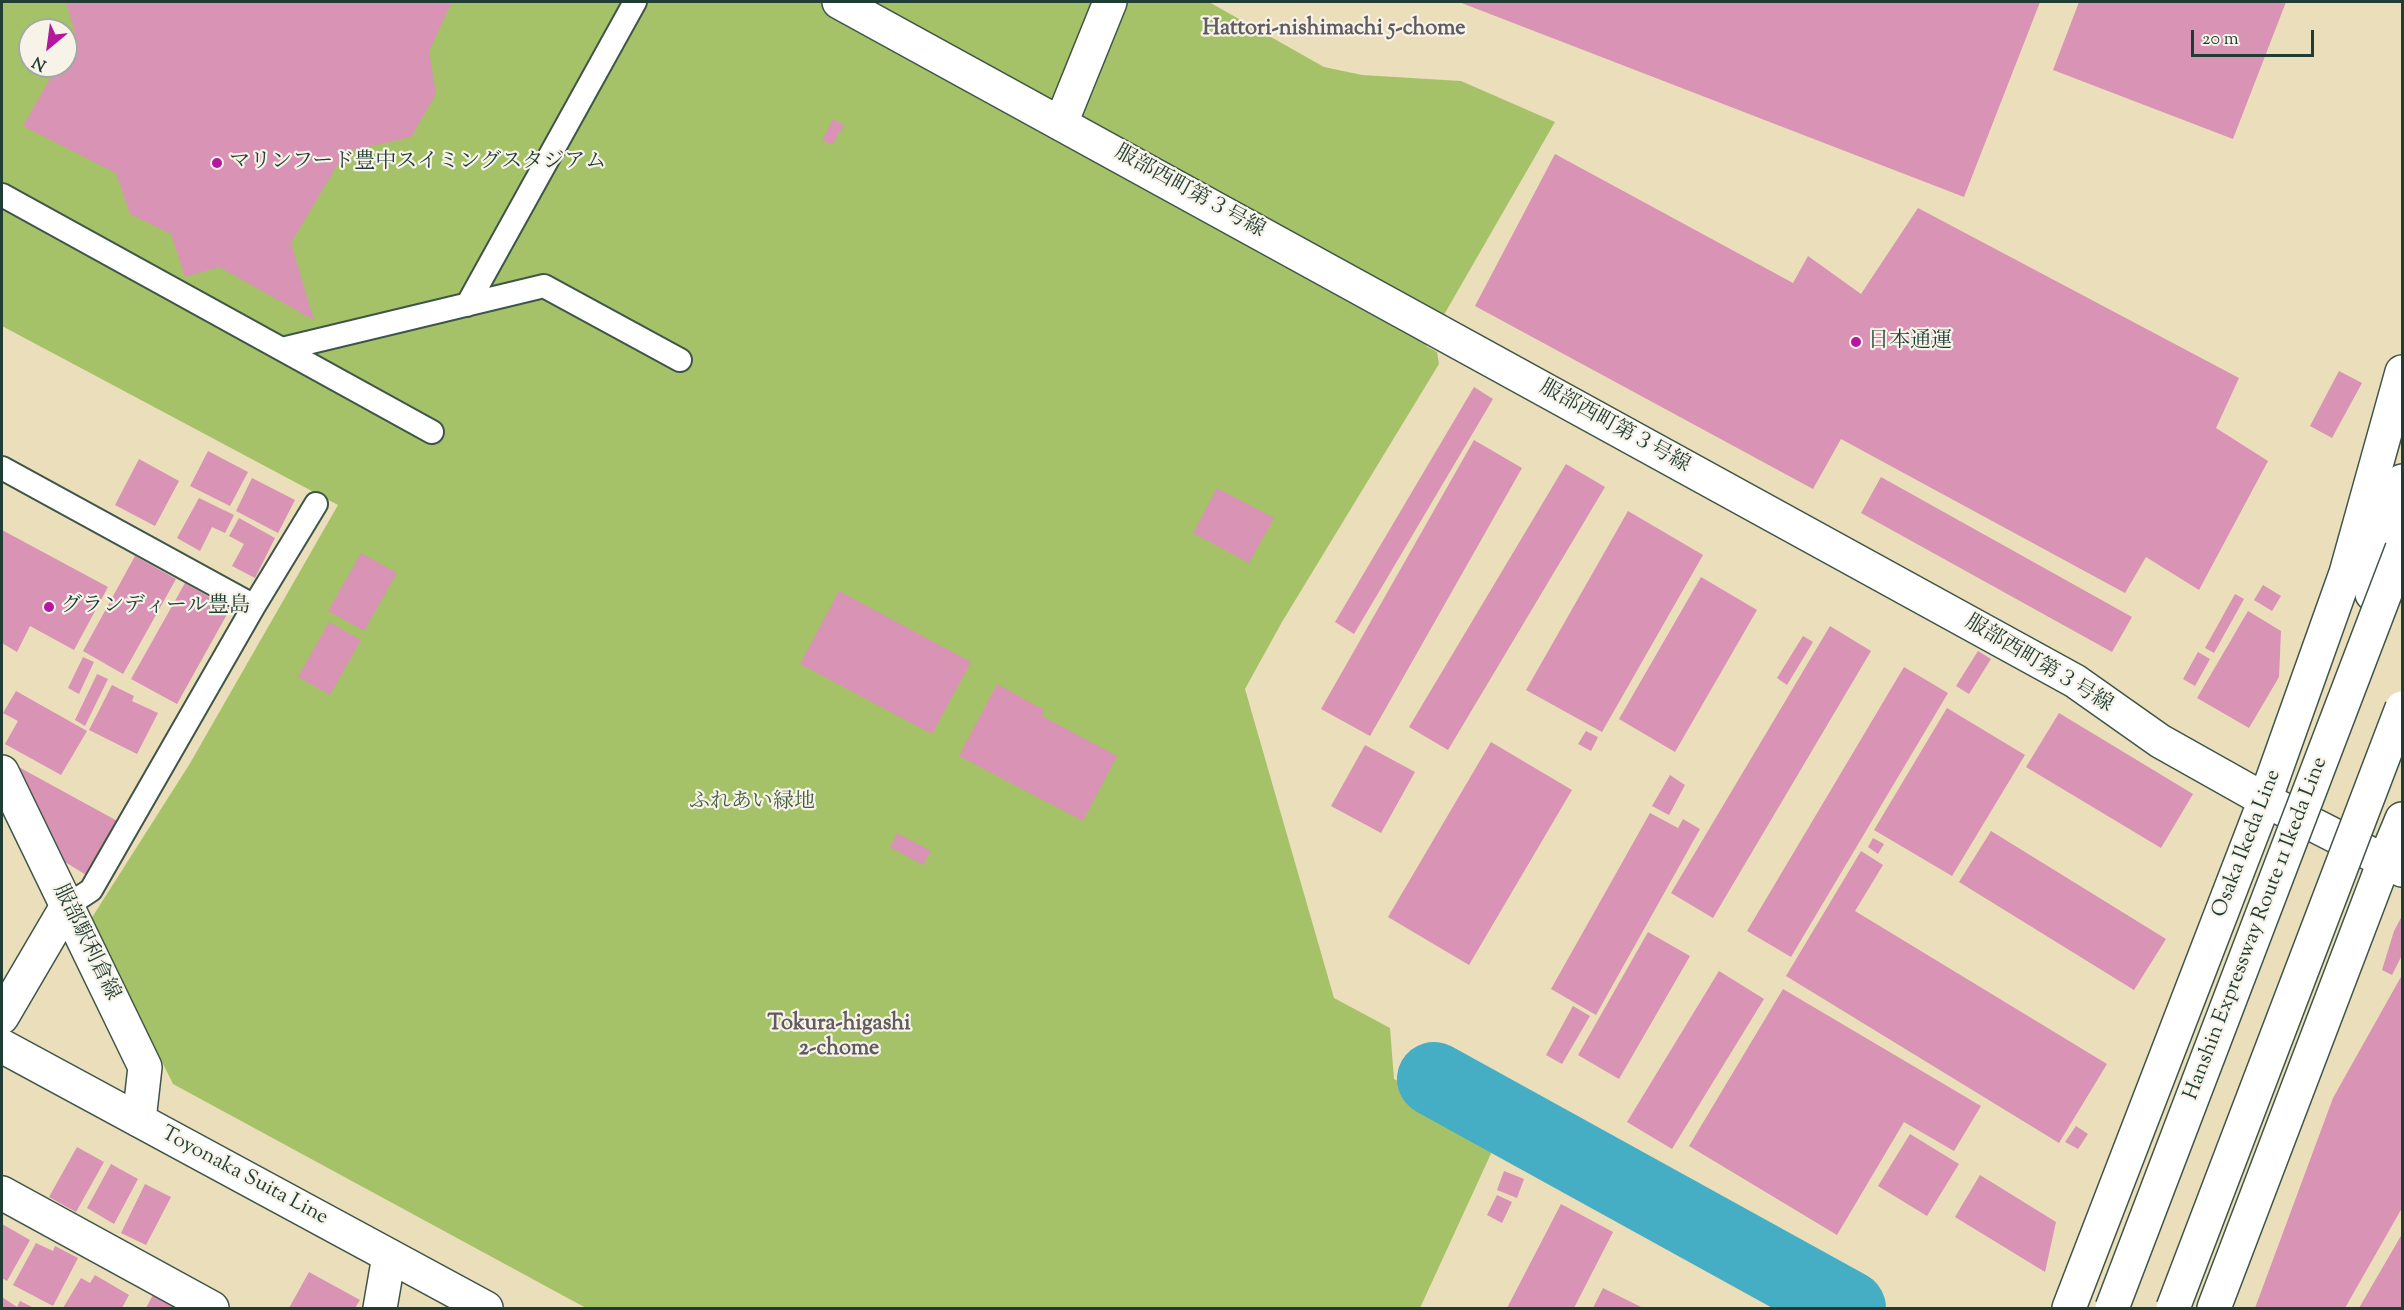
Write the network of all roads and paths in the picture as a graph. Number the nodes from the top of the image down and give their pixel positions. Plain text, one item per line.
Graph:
1 (635, 2) edge
2 (839, 2) edge
3 (1110, 2) edge
4 (1061, 123) junction
5 (2, 195) edge
6 (467, 305) junction
7 (282, 349) junction
8 (680, 360) dead end
9 (2403, 372) edge
10 (432, 432) dead end
11 (2, 468) edge
12 (2403, 481) edge
13 (316, 504) dead end
14 (2403, 549) edge
15 (254, 606) junction
16 (2403, 708) edge
17 (2340, 711) junction
18 (2403, 732) edge
19 (2, 772) edge
20 (2265, 800) junction
21 (2403, 819) edge
22 (2393, 866) edge
23 (2330, 900) junction
24 (67, 906) junction
25 (2, 1017) edge
26 (2, 1046) edge
27 (139, 1120) junction
28 (2, 1193) edge
29 (389, 1256) junction
30 (212, 1308) edge
31 (380, 1308) edge
32 (486, 1308) edge
33 (2069, 1308) edge
34 (2112, 1308) edge
35 (2173, 1308) edge
36 (2214, 1308) edge

1 - 6 lane
2 - 4 main road, 服部西町第３号線
3 - 4 main road
4 - 20 main road, 服部西町第３号線
5 - 7 lane
6 - 7 lane
6 - 8 lane
7 - 10 lane
9 - 20 main road, Osaka Ikeda Line
11 - 15 lane
12 - 17 main road, bridge
13 - 15 lane
14 - 17 main road, Hanshin Expressway Route 11 Ikeda Line, bridge
15 - 24 lane
16 - 23 main road, bridge
17 - 34 main road, Hanshin Expressway Route 11 Ikeda Line, bridge
18 - 23 main road, bridge
19 - 24 main road, 服部駅利倉線
20 - 22 main road, 服部西町第３号線
20 - 33 main road, Osaka Ikeda Line
21 - 22 main road
22 - 36 main road
23 - 35 main road, bridge
24 - 25 main road
24 - 27 main road, 服部駅利倉線
26 - 27 main road, Toyonaka Suita Line
27 - 29 main road, Toyonaka Suita Line
28 - 30 main road
29 - 31 main road
29 - 32 main road, Toyonaka Suita Line

